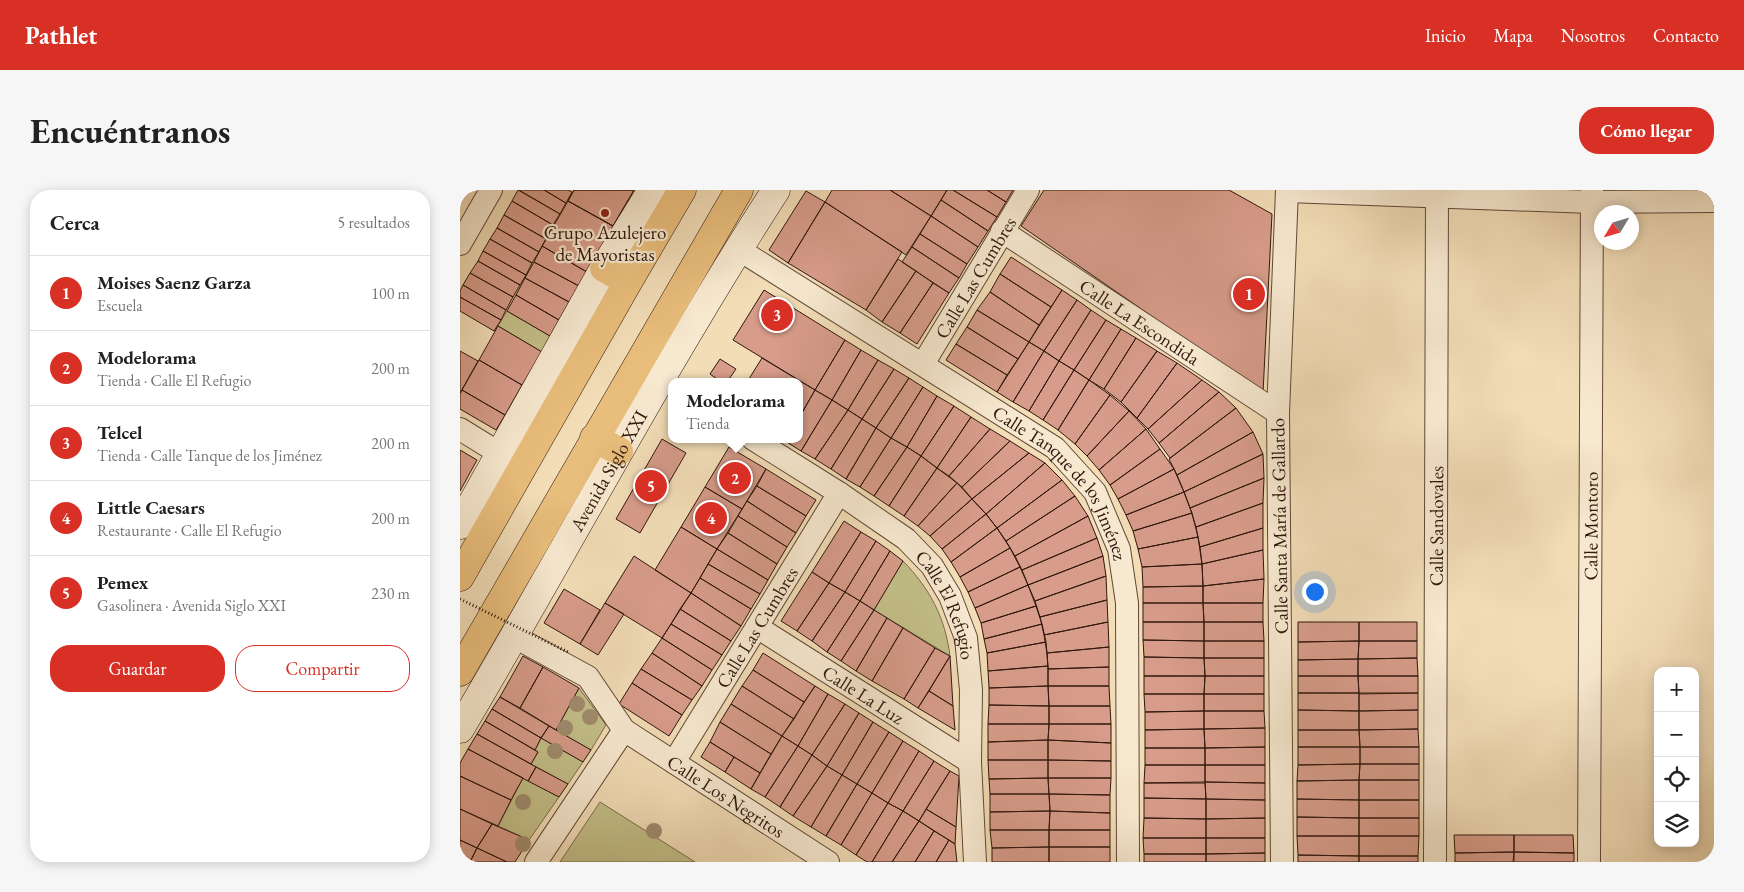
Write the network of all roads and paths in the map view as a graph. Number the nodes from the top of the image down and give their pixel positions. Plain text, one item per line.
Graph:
1 (652, 190) edge
2 (682, 190) edge
3 (739, 190) edge
4 (776, 190) edge
5 (1028, 190) edge
6 (490, 191) edge
7 (1287, 191) edge
8 (1437, 194) edge
9 (1592, 196) edge
10 (1714, 201) edge
11 (1002, 231) junction
12 (460, 244) edge
13 (738, 249) junction
14 (604, 268) junction
15 (628, 282) junction
16 (923, 364) junction
17 (670, 378) edge
18 (666, 385) edge
19 (1278, 414) junction
20 (460, 429) edge
21 (594, 438) junction
22 (759, 443) edge
23 (619, 451) junction
24 (511, 461) junction
25 (838, 493) junction
26 (460, 525) edge
27 (460, 577) edge
28 (460, 599) edge
29 (757, 627) junction
30 (515, 637) junction
31 (570, 654) dead end
32 (460, 672) edge
33 (460, 729) edge
34 (624, 730) junction
35 (674, 762) junction
36 (970, 762) junction
37 (536, 862) edge
38 (828, 862) edge
39 (975, 862) edge
40 (1128, 862) edge
41 (1282, 862) edge
42 (1435, 862) edge
43 (1589, 862) edge

1 - 14 street
2 - 15 highway
3 - 21 highway, Avenida Siglo XXI
4 - 13 street, Avenida Siglo XXI
5 - 11 street, Calle Las Cumbres
6 - 12 street
7 - 8 street
7 - 19 street, Calle Santa María de Gallardo
8 - 9 street
8 - 42 street, Calle Sandovales
9 - 10 street
9 - 43 street, Calle Montoro
11 - 16 street, Calle Las Cumbres
11 - 19 street, Calle La Escondida
13 - 16 street, Calle Tanque de los Jiménez
13 - 17 street, Avenida Siglo XXI
14 - 15 highway
14 - 24 street
15 - 24 highway
16 - 40 street, Calle Tanque de los Jiménez
18 - 23 street, Avenida Siglo XXI
19 - 41 street, Calle Santa María de Gallardo
20 - 24 street
21 - 23 highway
21 - 32 highway, Avenida Siglo XXI
22 - 25 street, Calle El Refugio
23 - 30 street, Avenida Siglo XXI
24 - 26 street
24 - 27 highway
25 - 29 street, Calle Las Cumbres
25 - 36 street, Calle El Refugio
28 - 31 path, bridge
29 - 35 street, Calle Las Cumbres
29 - 36 street, Calle La Luz
30 - 33 street, Avenida Siglo XXI
30 - 34 street
34 - 35 street, Calle Los Negritos
34 - 37 street
35 - 38 street, Calle Los Negritos
36 - 39 street, Calle El Refugio

